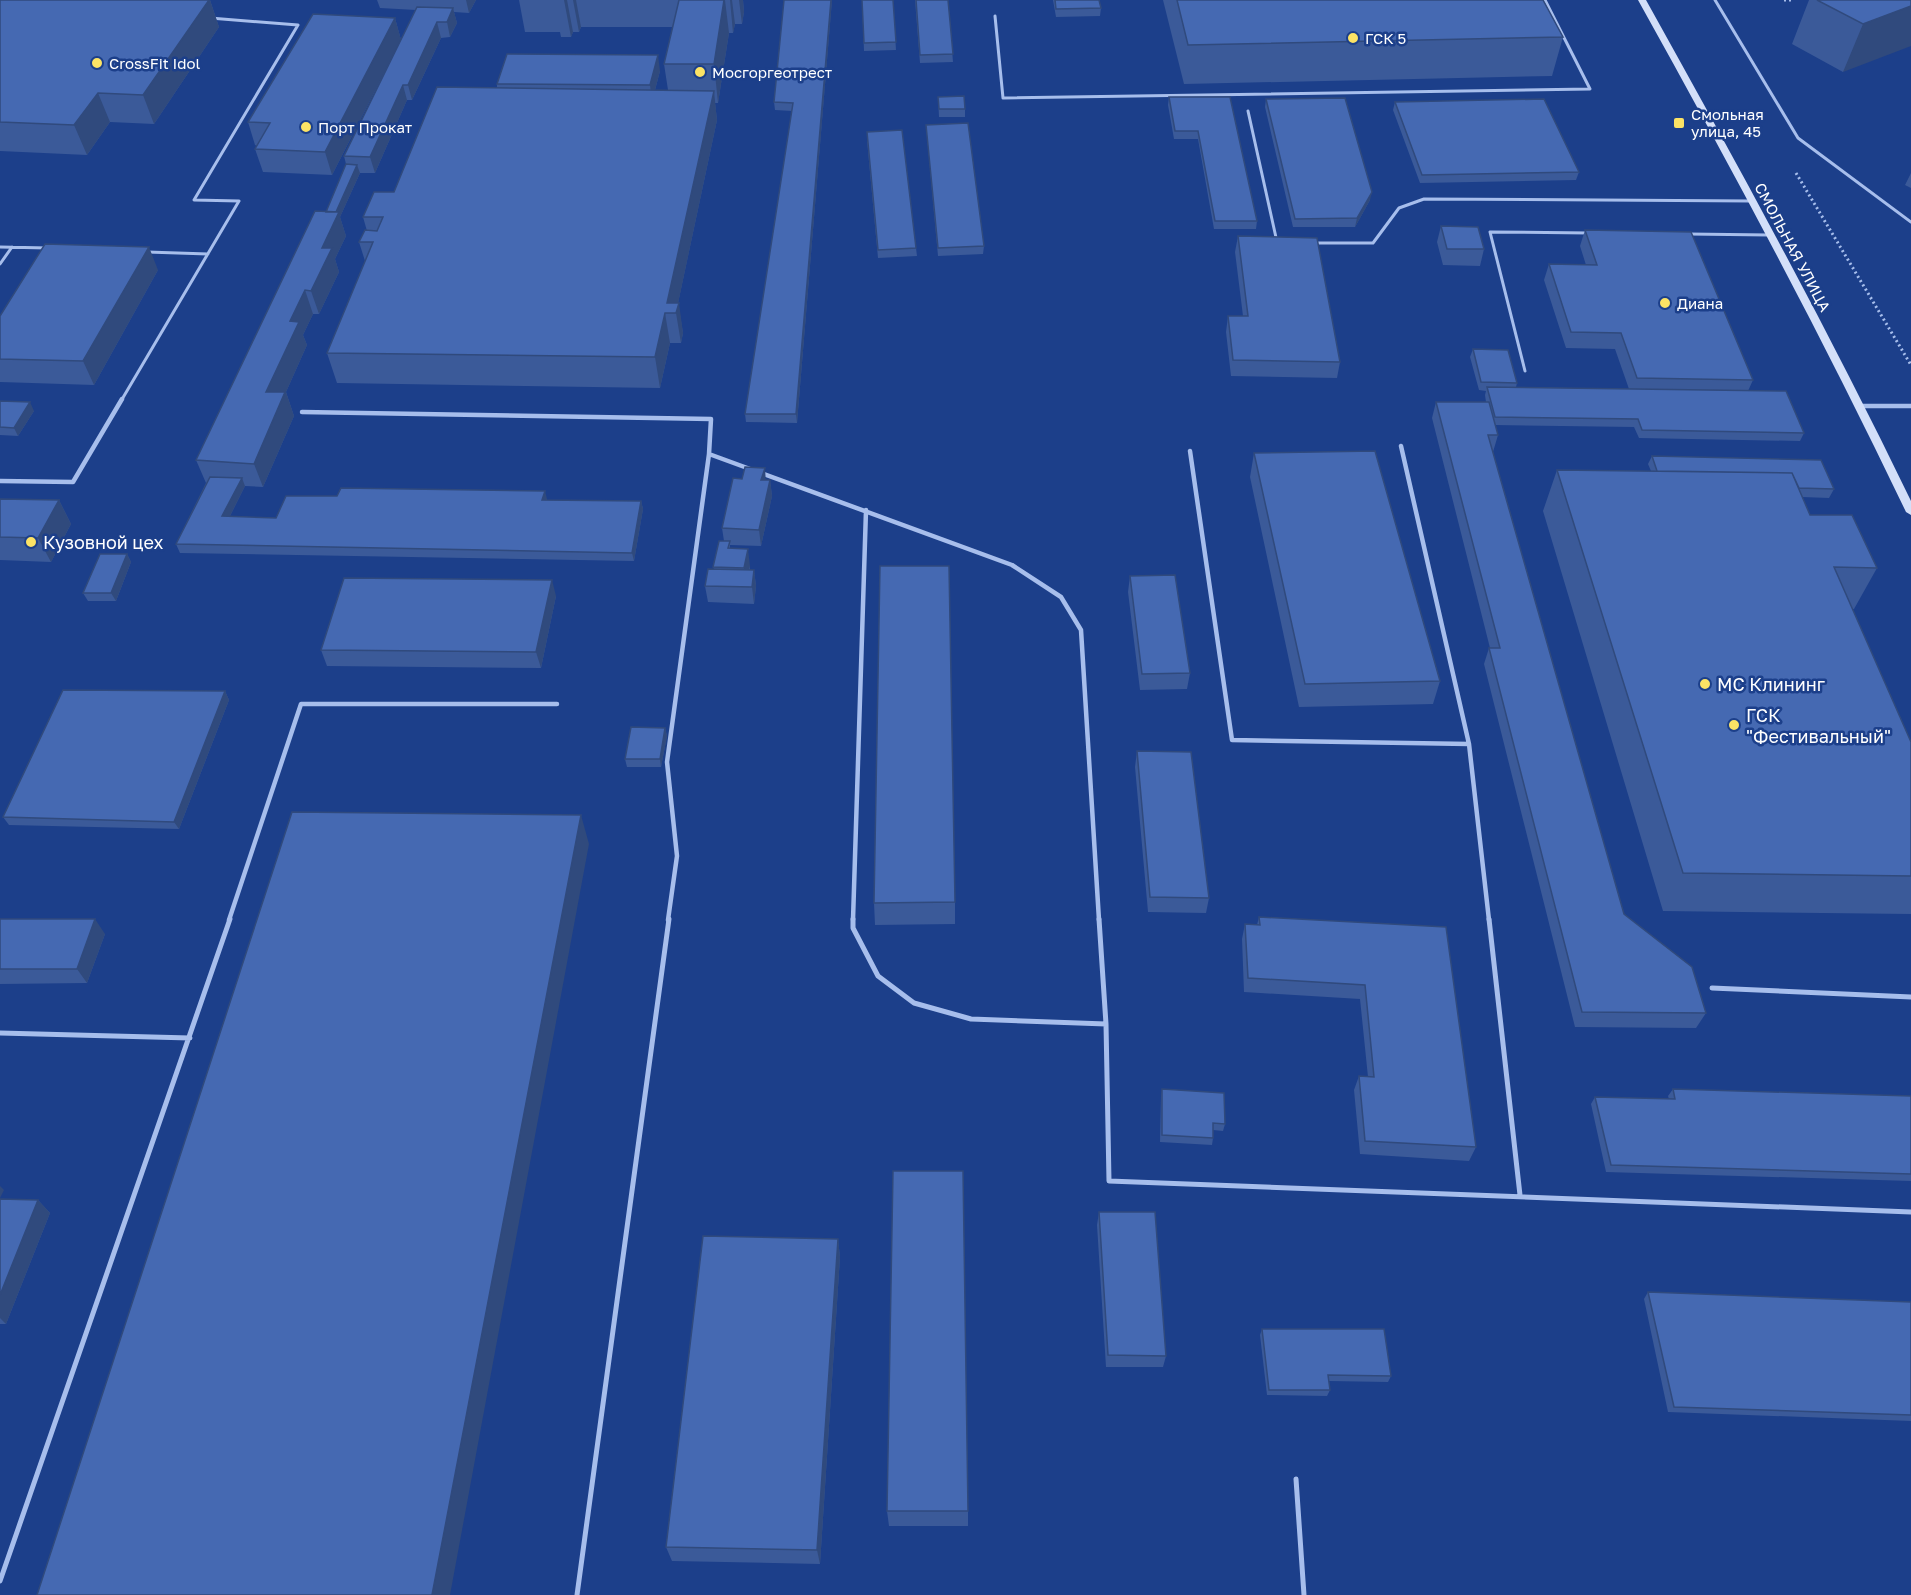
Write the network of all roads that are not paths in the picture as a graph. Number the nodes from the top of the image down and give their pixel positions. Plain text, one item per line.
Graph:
1 (1545, 0) edge
2 (1642, 0) edge
3 (1715, 0) edge
4 (995, 16) dead end
5 (202, 17) dead end
6 (1248, 111) dead end
7 (1754, 201) junction
8 (1911, 222) edge
9 (1595, 233) edge
10 (1676, 234) edge
11 (1772, 235) junction
12 (1287, 243) edge
13 (1309, 243) edge
14 (0, 247) edge
15 (12, 247) junction
16 (58, 249) edge
17 (139, 252) edge
18 (208, 254) junction
19 (0, 264) edge
20 (1525, 371) dead end
21 (1861, 406) junction
22 (1911, 406) edge
23 (302, 412) dead end
24 (1401, 446) dead end
25 (1190, 451) dead end
26 (709, 454) junction
27 (0, 481) edge
28 (866, 510) junction
29 (1911, 512) edge
30 (557, 704) dead end
31 (1469, 744) junction
32 (1712, 988) dead end
33 (1911, 997) edge
34 (1106, 1024) junction
35 (0, 1033) edge
36 (190, 1038) junction
37 (1520, 1195) junction
38 (1911, 1212) edge
39 (1296, 1479) dead end
40 (0, 1581) edge
41 (577, 1595) edge
42 (1304, 1595) edge

1 - 4 lane
2 - 7 street, СМОЛЬНАЯ УЛИЦА
3 - 8 lane
5 - 18 lane
6 - 12 lane
7 - 11 street, СМОЛЬНАЯ УЛИЦА
7 - 13 lane
9 - 20 lane
10 - 11 lane
11 - 21 street, СМОЛЬНАЯ УЛИЦА
14 - 15 lane
15 - 16 lane
15 - 19 lane
17 - 18 lane
18 - 27 lane
21 - 22 lane
21 - 29 street, СМОЛЬНАЯ УЛИЦА
23 - 26 lane
24 - 31 lane
25 - 31 lane
26 - 28 lane
26 - 41 lane
28 - 34 lane
28 - 34 lane
30 - 36 lane
31 - 37 lane
32 - 33 lane
34 - 37 lane
35 - 36 lane
36 - 40 lane
37 - 38 lane
39 - 42 lane

